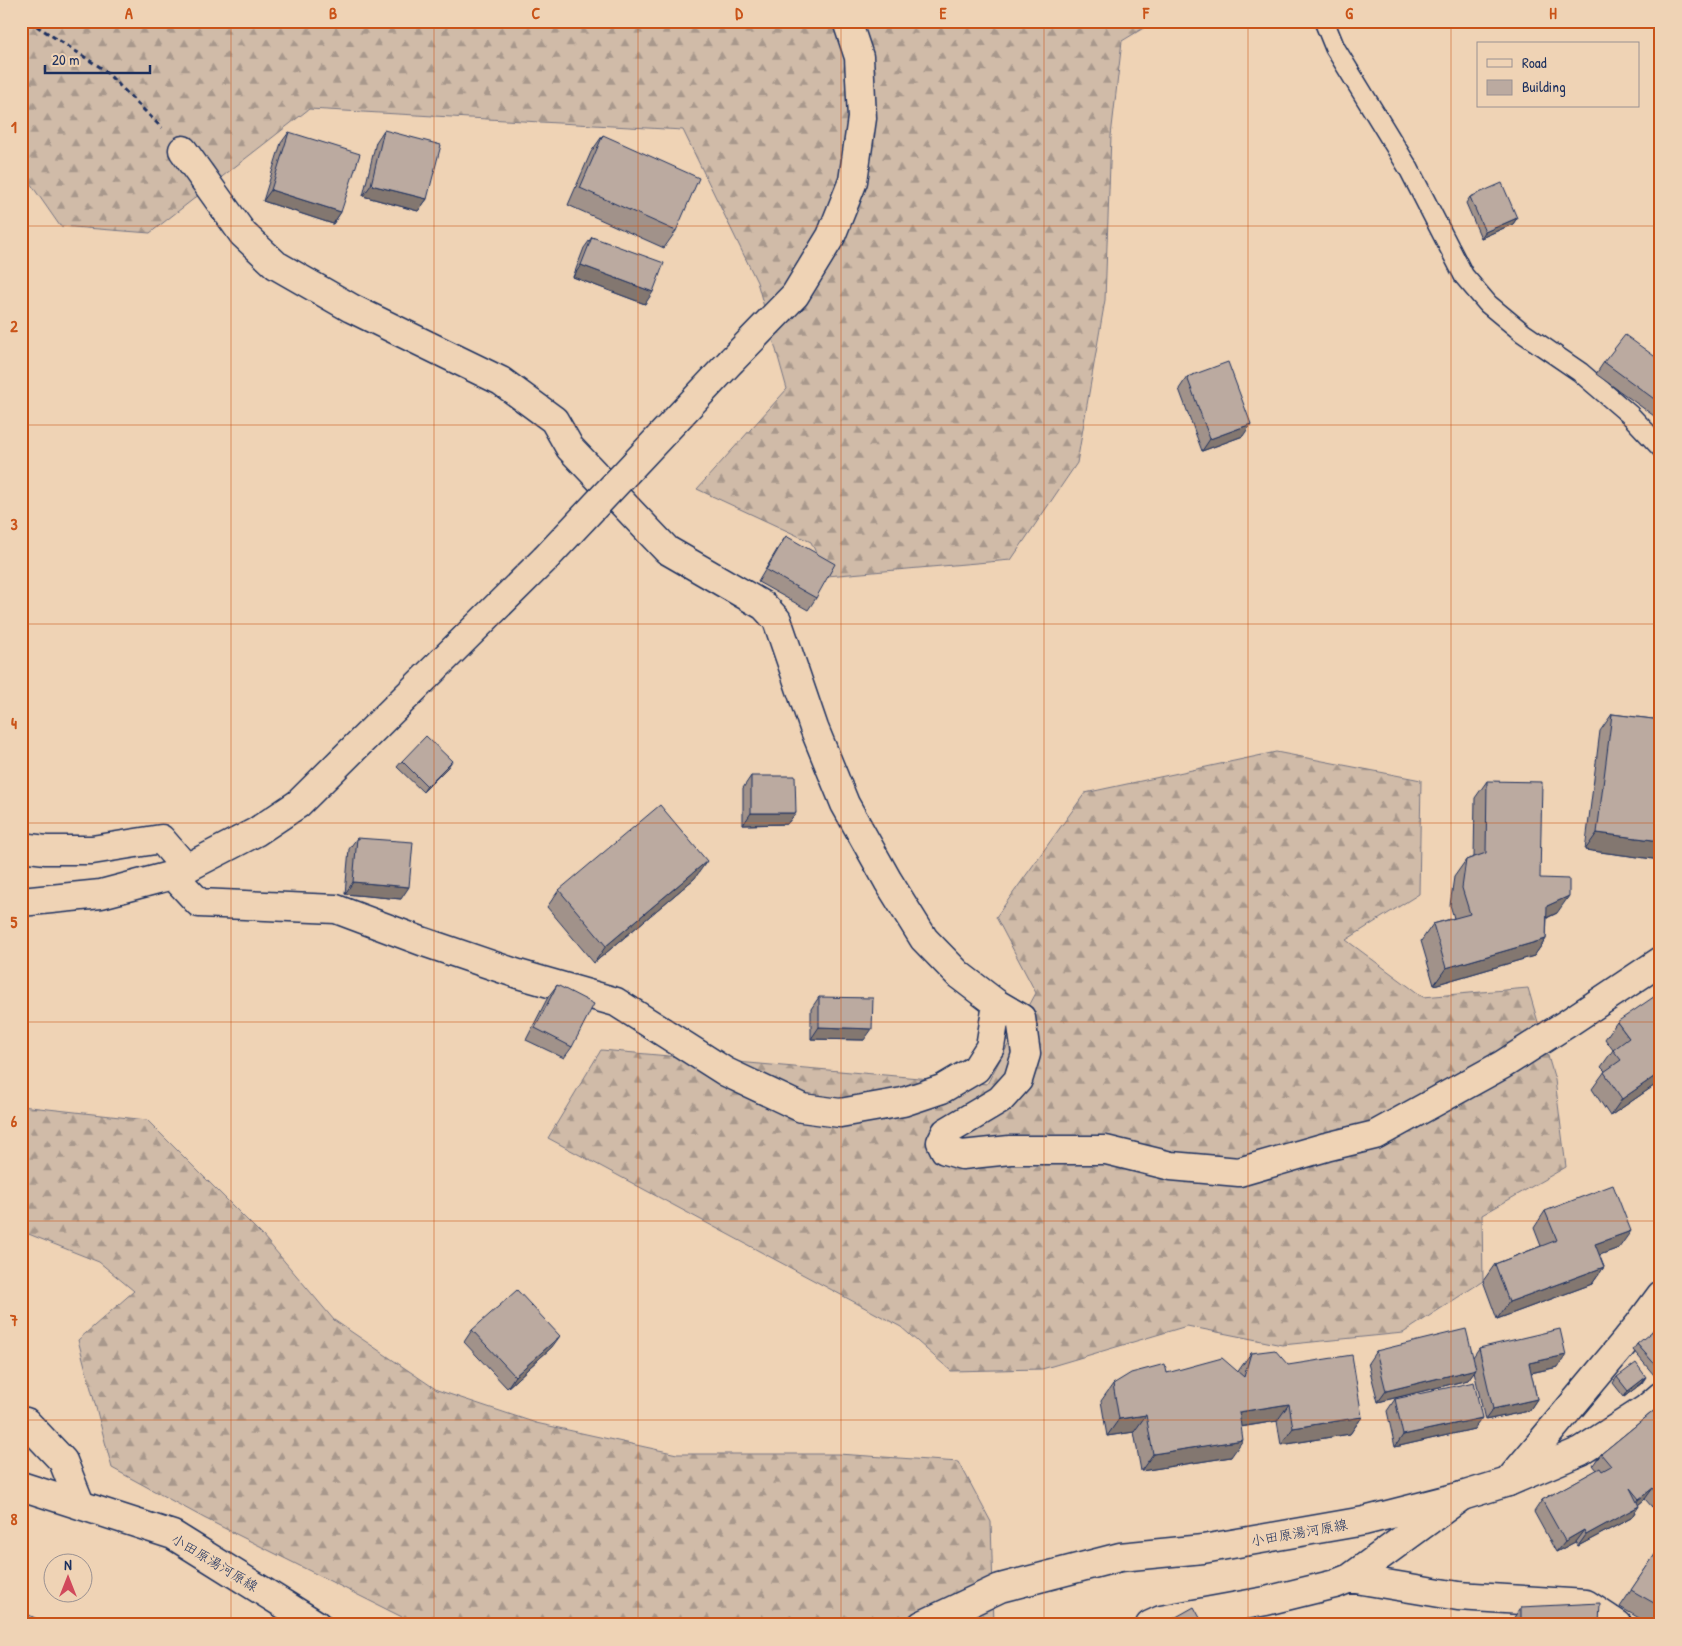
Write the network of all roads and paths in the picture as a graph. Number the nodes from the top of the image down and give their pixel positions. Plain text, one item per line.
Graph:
1 (29, 21) edge
2 (847, 21) edge
3 (1324, 21) edge
4 (183, 150) joint
5 (1661, 448) edge
6 (21, 847) edge
7 (179, 872) junction
8 (21, 902) edge
9 (1661, 961) edge
10 (997, 1004) junction
11 (1661, 1295) edge
12 (1661, 1396) edge
13 (21, 1421) edge
14 (1508, 1482) junction
15 (21, 1486) edge
16 (1462, 1496) junction
17 (80, 1504) junction
18 (1350, 1578) junction
19 (317, 1625) edge
20 (922, 1625) edge
21 (1150, 1625) edge
22 (1618, 1625) edge

1 - 4 path
2 - 7 street, bridge
3 - 5 lane
4 - 10 street
6 - 7 street
7 - 8 street
7 - 10 street
9 - 10 street
11 - 14 street
12 - 14 street, 小田原湯河原線
13 - 17 street
14 - 16 street, 小田原湯河原線
15 - 17 street, 小田原湯河原線
16 - 18 street
16 - 20 street, 小田原湯河原線
17 - 19 street, 小田原湯河原線
18 - 21 street
18 - 22 street

